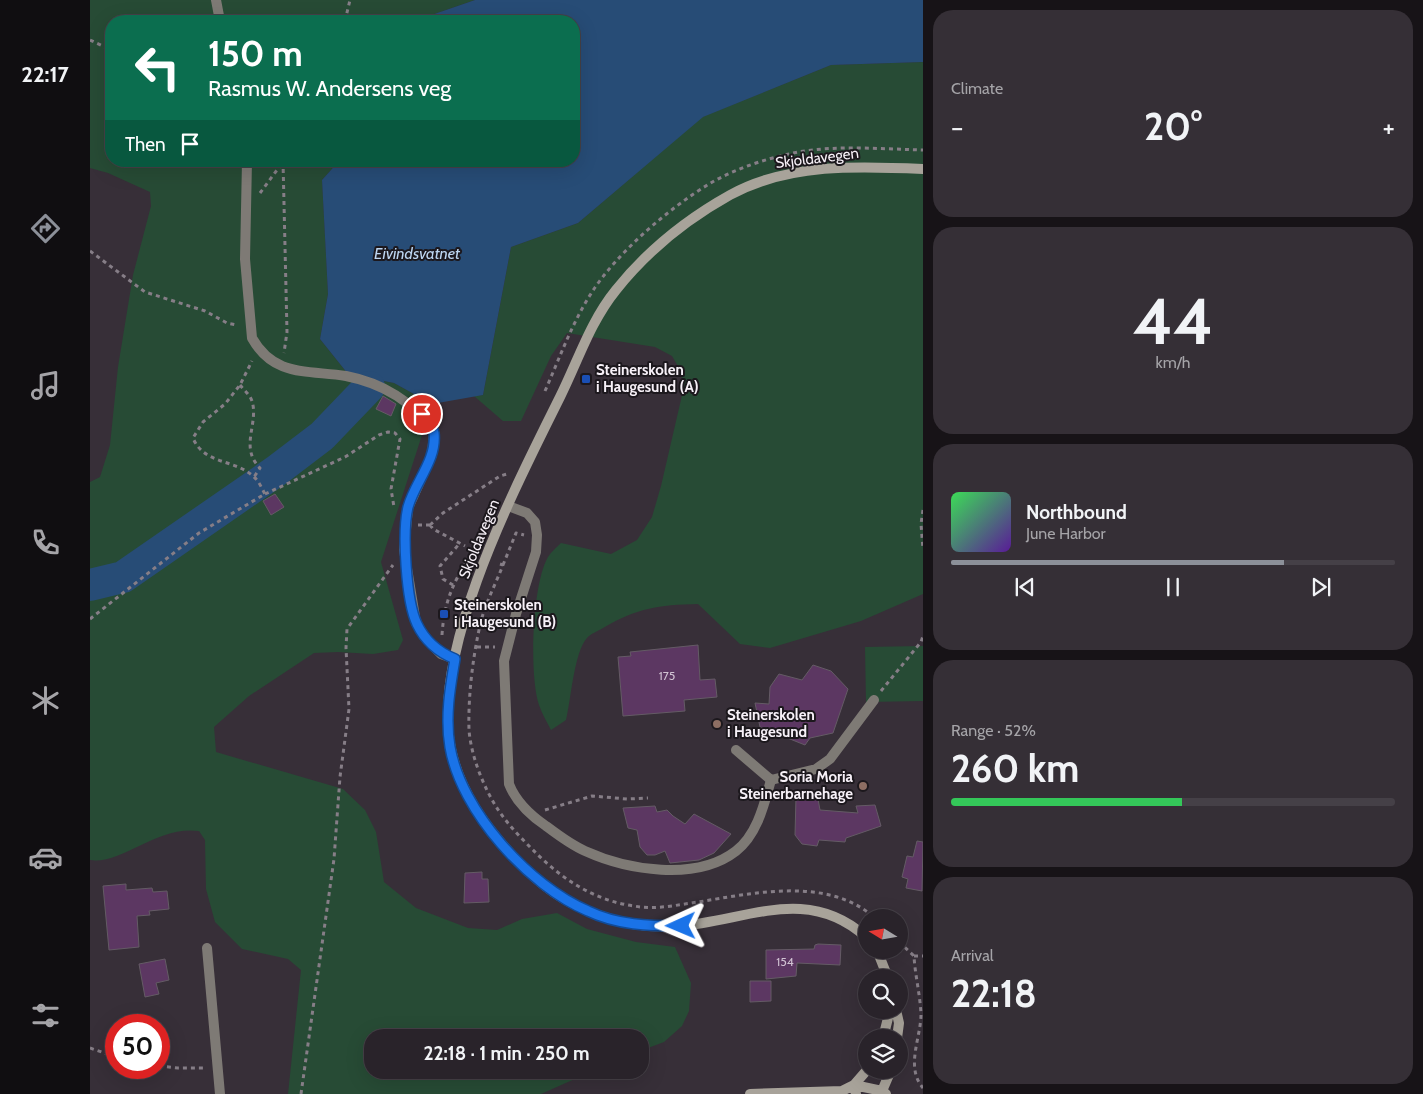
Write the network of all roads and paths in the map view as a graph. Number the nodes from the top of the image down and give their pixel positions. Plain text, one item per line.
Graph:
1 (216, 0) edge
2 (350, 0) edge
3 (219, 15) edge
4 (346, 15) edge
5 (90, 40) edge
6 (105, 47) edge
7 (923, 150) edge
8 (247, 167) edge
9 (279, 167) edge
10 (283, 167) edge
11 (923, 168) edge
12 (247, 212) junction
13 (90, 251) edge
14 (251, 325) junction
15 (258, 348) junction
16 (282, 366) junction
17 (240, 385) junction
18 (544, 394) dead end
19 (509, 474) dead end
20 (254, 477) junction
21 (265, 494) junction
22 (508, 506) junction
23 (923, 510) edge
24 (407, 520) junction
25 (516, 533) dead end
26 (460, 543) junction
27 (465, 546) dead end
28 (923, 549) edge
29 (404, 550) junction
30 (474, 550) dead end
31 (453, 585) junction
32 (90, 619) edge
33 (923, 636) edge
34 (441, 654) junction
35 (455, 659) junction
36 (874, 700) joint
37 (736, 750) dead end
38 (771, 780) junction
39 (648, 798) dead end
40 (530, 815) junction
41 (865, 909) edge
42 (858, 931) edge
43 (207, 948) dead end
44 (908, 950) edge
45 (914, 956) junction
46 (923, 956) edge
47 (90, 1048) edge
48 (105, 1053) edge
49 (170, 1067) edge
50 (218, 1068) junction
51 (862, 1079) edge
52 (887, 1079) edge
53 (923, 1088) edge
54 (855, 1090) edge
55 (882, 1093) edge
56 (220, 1094) edge
57 (301, 1094) edge
58 (750, 1094) edge

1 - 3 street
2 - 4 path
5 - 6 path
7 - 18 path
8 - 12 street
9 - 12 path
10 - 16 path
11 - 22 main road, Skjoldavegen
12 - 14 street
13 - 14 path
14 - 15 street
15 - 16 street
15 - 17 path
16 - 24 street
17 - 20 path
17 - 20 path
19 - 26 path
20 - 21 path
21 - 24 path
21 - 32 path
22 - 35 main road, Skjoldavegen
22 - 40 street
23 - 28 path
24 - 29 street
25 - 41 path
26 - 27 path
26 - 31 path
29 - 34 street
29 - 57 path
30 - 31 path
31 - 34 path
33 - 36 path
34 - 35 street
35 - 42 main road, Skjoldavegen
36 - 38 street
37 - 38 street
38 - 40 street
39 - 40 path
43 - 50 street
44 - 45 path
45 - 46 path
45 - 53 path
47 - 48 path
49 - 50 path
50 - 56 street
51 - 54 main road
52 - 55 main road
54 - 55 main road
54 - 58 main road

